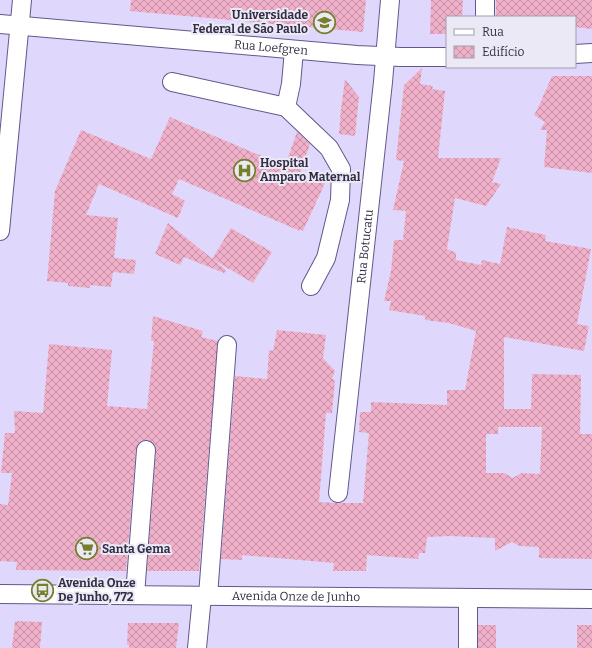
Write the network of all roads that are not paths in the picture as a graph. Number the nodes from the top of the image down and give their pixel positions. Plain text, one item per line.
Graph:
1 (22, 0) edge
2 (390, 0) edge
3 (486, 0) edge
4 (485, 16) edge
5 (0, 24) edge
6 (20, 26) junction
7 (294, 50) junction
8 (592, 53) edge
9 (576, 54) edge
10 (385, 57) junction
11 (446, 57) edge
12 (172, 82) dead end
13 (286, 107) junction
14 (0, 231) edge
15 (311, 286) dead end
16 (227, 345) dead end
17 (146, 450) dead end
18 (338, 494) dead end
19 (0, 594) edge
20 (135, 595) junction
21 (205, 596) junction
22 (468, 598) junction
23 (592, 599) edge
24 (197, 648) edge
25 (468, 648) edge

1 - 6 street
2 - 10 street, Rua Botucatu
3 - 4 street
5 - 6 street, Rua Loefgren
6 - 7 street, Rua Loefgren
6 - 14 street
7 - 10 street, Rua Loefgren
7 - 13 street
8 - 9 street
10 - 11 street, Rua Loefgren
10 - 18 street, Rua Botucatu
12 - 13 street
13 - 15 street
16 - 21 street
17 - 20 street
19 - 20 street, Avenida Onze de Junho
20 - 21 street, Avenida Onze de Junho
21 - 22 street, Avenida Onze de Junho
21 - 24 street
22 - 23 street, Avenida Onze de Junho
22 - 25 street

